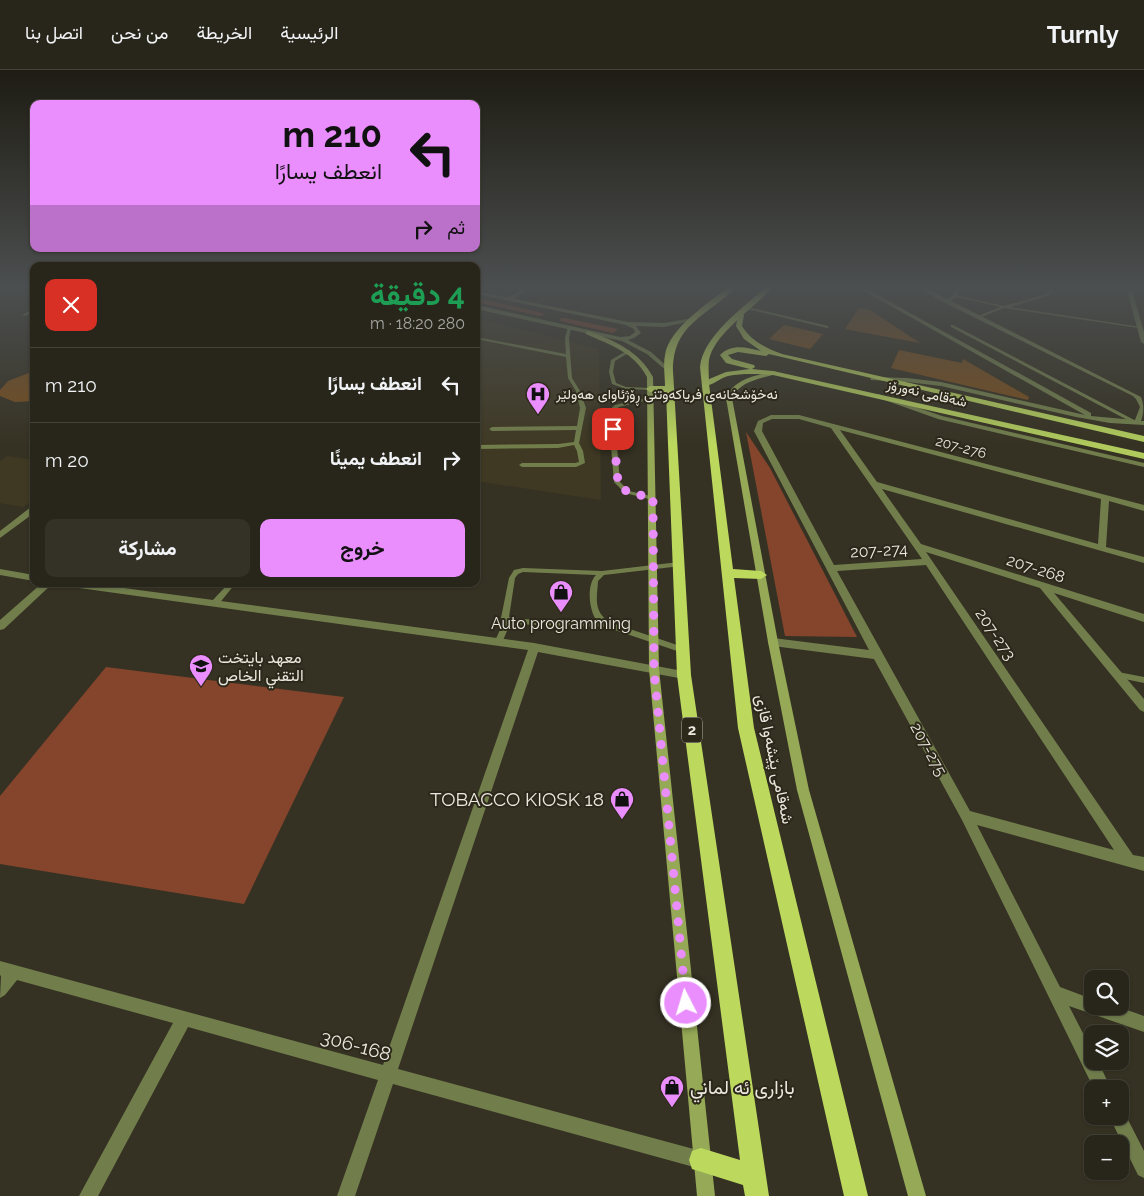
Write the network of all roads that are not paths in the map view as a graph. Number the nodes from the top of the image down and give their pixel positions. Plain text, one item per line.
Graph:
1 (484, 340) edge
2 (567, 340) edge
3 (604, 340) edge
4 (618, 340) edge
5 (675, 340) edge
6 (716, 340) edge
7 (749, 340) edge
8 (954, 340) edge
9 (978, 340) edge
10 (1024, 340) edge
11 (628, 351) junction
12 (568, 356) junction
13 (780, 356) junction
14 (668, 371) junction
15 (773, 373) junction
16 (873, 379) junction
17 (705, 384) junction
18 (670, 389) junction
19 (650, 393) junction
20 (875, 395) junction
21 (1078, 415) junction
22 (770, 417) joint
23 (1097, 418) junction
24 (1141, 423) edge
25 (1079, 425) junction
26 (834, 427) junction
27 (578, 428) junction
28 (492, 429) dead end
29 (1144, 439) edge
30 (576, 443) junction
31 (480, 446) edge
32 (1144, 456) edge
33 (522, 465) dead end
34 (1144, 466) edge
35 (874, 484) junction
36 (653, 498) junction
37 (1105, 498) junction
38 (1144, 508) edge
39 (30, 512) edge
40 (2, 531) edge
41 (918, 546) junction
42 (1102, 548) junction
43 (1144, 560) edge
44 (929, 562) junction
45 (679, 564) junction
46 (654, 566) junction
47 (831, 568) junction
48 (0, 572) edge
49 (602, 573) junction
50 (727, 573) junction
51 (762, 575) junction
52 (30, 577) edge
53 (1043, 586) junction
54 (44, 587) edge
55 (93, 587) edge
56 (229, 587) edge
57 (215, 604) junction
58 (1144, 618) edge
59 (508, 621) junction
60 (606, 624) junction
61 (0, 626) edge
62 (654, 640) junction
63 (498, 642) junction
64 (773, 642) junction
65 (534, 648) junction
66 (683, 650) junction
67 (877, 655) junction
68 (654, 670) junction
69 (684, 675) junction
70 (1118, 675) junction
71 (1144, 680) edge
72 (1144, 707) edge
73 (966, 816) junction
74 (1129, 860) junction
75 (1144, 864) edge
76 (7, 969) edge
77 (0, 990) edge
78 (1054, 993) junction
79 (1084, 1003) edge
80 (1118, 1015) edge
81 (184, 1019) junction
82 (1144, 1024) edge
83 (388, 1075) junction
84 (1098, 1080) edge
85 (1122, 1125) edge
86 (701, 1160) junction
87 (1144, 1169) edge
88 (756, 1186) edge
89 (88, 1196) edge
90 (346, 1196) edge
91 (706, 1196) edge
92 (856, 1196) edge
93 (917, 1196) edge

1 - 12 lane
2 - 12 lane
3 - 11 main road
4 - 14 street
5 - 14 highway, 2
6 - 17 highway, شەقامی پێشەوا قازی
7 - 13 main road, شەقامی نەورۆز
8 - 23 street
9 - 24 lane
10 - 24 street
11 - 19 main road
11 - 19 lane
12 - 27 lane
13 - 15 main road
13 - 16 main road, شەقامی نەورۆز
14 - 18 highway, 2
15 - 17 main road, شەقامی نەورۆز
15 - 20 main road, شەقامی نەورۆز
15 - 51 main road
16 - 21 street
16 - 25 main road, شەقامی نەورۆز
17 - 50 highway, شەقامی پێشەوا قازی
18 - 19 highway
18 - 45 highway, 2
19 - 36 main road
19 - 36 lane
20 - 32 main road, شەقامی نەورۆز
20 - 34 street
21 - 23 street
21 - 25 main road
22 - 26 street, 207-276
22 - 47 street, 207-275
23 - 24 street
25 - 29 main road, شەقامی نەورۆز
26 - 35 street, 207-273
26 - 37 street, 207-276
27 - 28 lane
27 - 30 lane
30 - 31 lane
30 - 33 lane
35 - 41 street, 207-273
35 - 42 street
36 - 46 main road
37 - 38 street, 207-276
37 - 42 street
39 - 40 street
41 - 44 street, 207-273
41 - 53 street, 207-268
42 - 43 street
44 - 47 street, 207-274
44 - 74 street, 207-273
45 - 46 lane
45 - 66 highway, 2
46 - 49 lane
46 - 62 main road
47 - 67 street, 207-275
48 - 52 street
49 - 59 lane
49 - 60 lane
50 - 51 highway
50 - 92 highway, شەقامی پێشەوا قازی
51 - 64 main road
53 - 58 street, 207-268
53 - 70 street
54 - 61 street
55 - 57 street
56 - 57 lane
57 - 63 street
59 - 60 lane
59 - 63 lane
60 - 62 lane
62 - 66 lane
62 - 68 main road
63 - 65 street
64 - 67 street
64 - 93 main road
65 - 68 street
65 - 83 street
66 - 69 highway, 2
67 - 73 street, 207-275
68 - 69 street
68 - 86 main road
69 - 88 highway, 2
70 - 71 lane
70 - 72 street
73 - 74 street
73 - 78 street, 207-275
74 - 75 street
76 - 77 street
76 - 81 street, 306-168
78 - 79 street
78 - 84 street, 207-275
80 - 82 street
81 - 83 street, 306-168
81 - 89 street
83 - 86 street, 306-168
83 - 90 street
85 - 87 street
86 - 88 highway
86 - 91 main road

